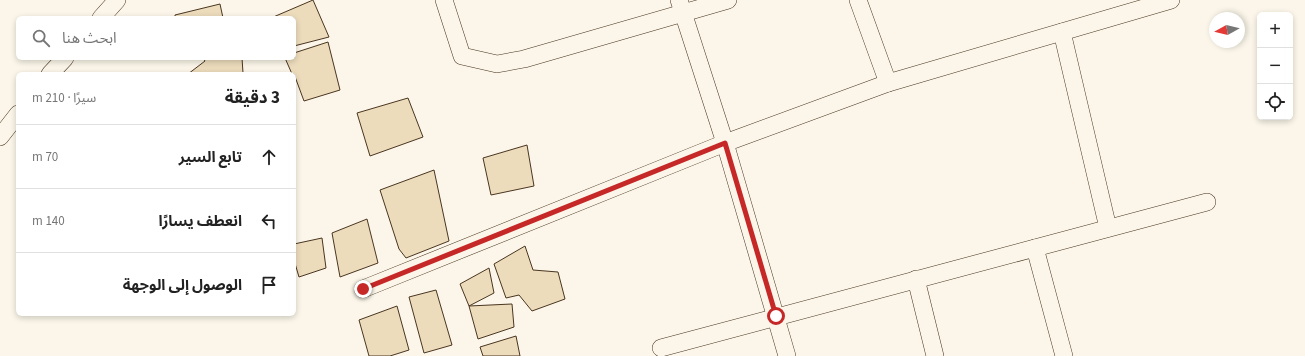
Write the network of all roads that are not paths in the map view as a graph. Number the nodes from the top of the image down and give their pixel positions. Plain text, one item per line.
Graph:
1 (117, 0) edge
2 (444, 0) edge
3 (728, 0) edge
4 (858, 0) edge
5 (1171, 0) edge
6 (681, 7) edge
7 (103, 16) edge
8 (1062, 32) junction
9 (63, 60) edge
10 (52, 72) edge
11 (888, 83) junction
12 (16, 117) edge
13 (0, 137) edge
14 (725, 143) junction
15 (1207, 202) dead end
16 (1108, 228) junction
17 (1035, 248) junction
18 (916, 279) junction
19 (363, 289) dead end
20 (776, 316) junction
21 (661, 348) dead end
22 (787, 356) edge
23 (935, 356) edge
24 (1064, 356) edge

1 - 7 street
2 - 6 street
3 - 6 street
4 - 11 street
5 - 8 street
6 - 14 street
8 - 11 street
8 - 16 street
9 - 10 street
11 - 14 street
12 - 13 street
14 - 19 street
14 - 20 street
15 - 16 street
16 - 17 street
17 - 18 street
17 - 24 street
18 - 20 street
18 - 23 street
20 - 21 street
20 - 22 street

